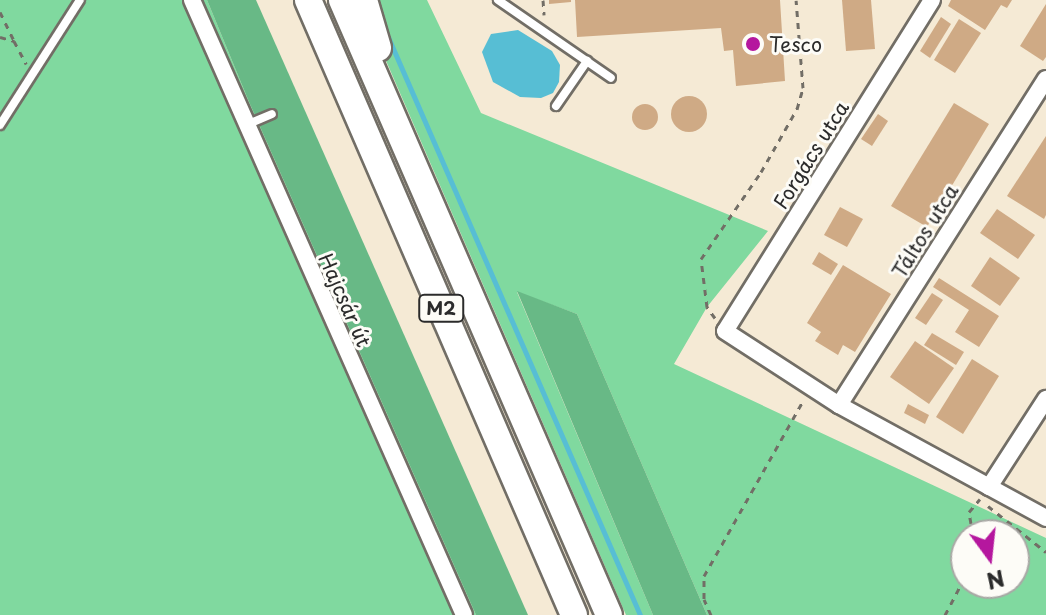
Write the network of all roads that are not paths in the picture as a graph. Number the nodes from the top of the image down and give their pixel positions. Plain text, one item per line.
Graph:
1 (80, 0) edge
2 (192, 0) edge
3 (308, 0) edge
4 (342, 0) edge
5 (364, 0) edge
6 (498, 0) edge
7 (932, 0) edge
8 (587, 61) junction
9 (611, 78) dead end
10 (1046, 79) edge
11 (556, 106) dead end
12 (272, 114) dead end
13 (0, 125) edge
14 (246, 125) junction
15 (417, 178) junction
16 (1046, 399) edge
17 (839, 405) junction
18 (989, 487) junction
19 (1046, 518) edge
20 (464, 615) edge
21 (574, 615) edge
22 (609, 615) edge

1 - 13 lane
2 - 14 street, Hajcsár út
3 - 21 highway, M2
4 - 15 highway, M2
5 - 15 highway
6 - 8 lane
7 - 17 street, Forgács utca
8 - 9 lane
8 - 11 lane
10 - 17 street, Táltos utca
12 - 14 lane
14 - 20 street, Hajcsár út
15 - 22 highway, M2
16 - 18 street
17 - 18 street
18 - 19 street

